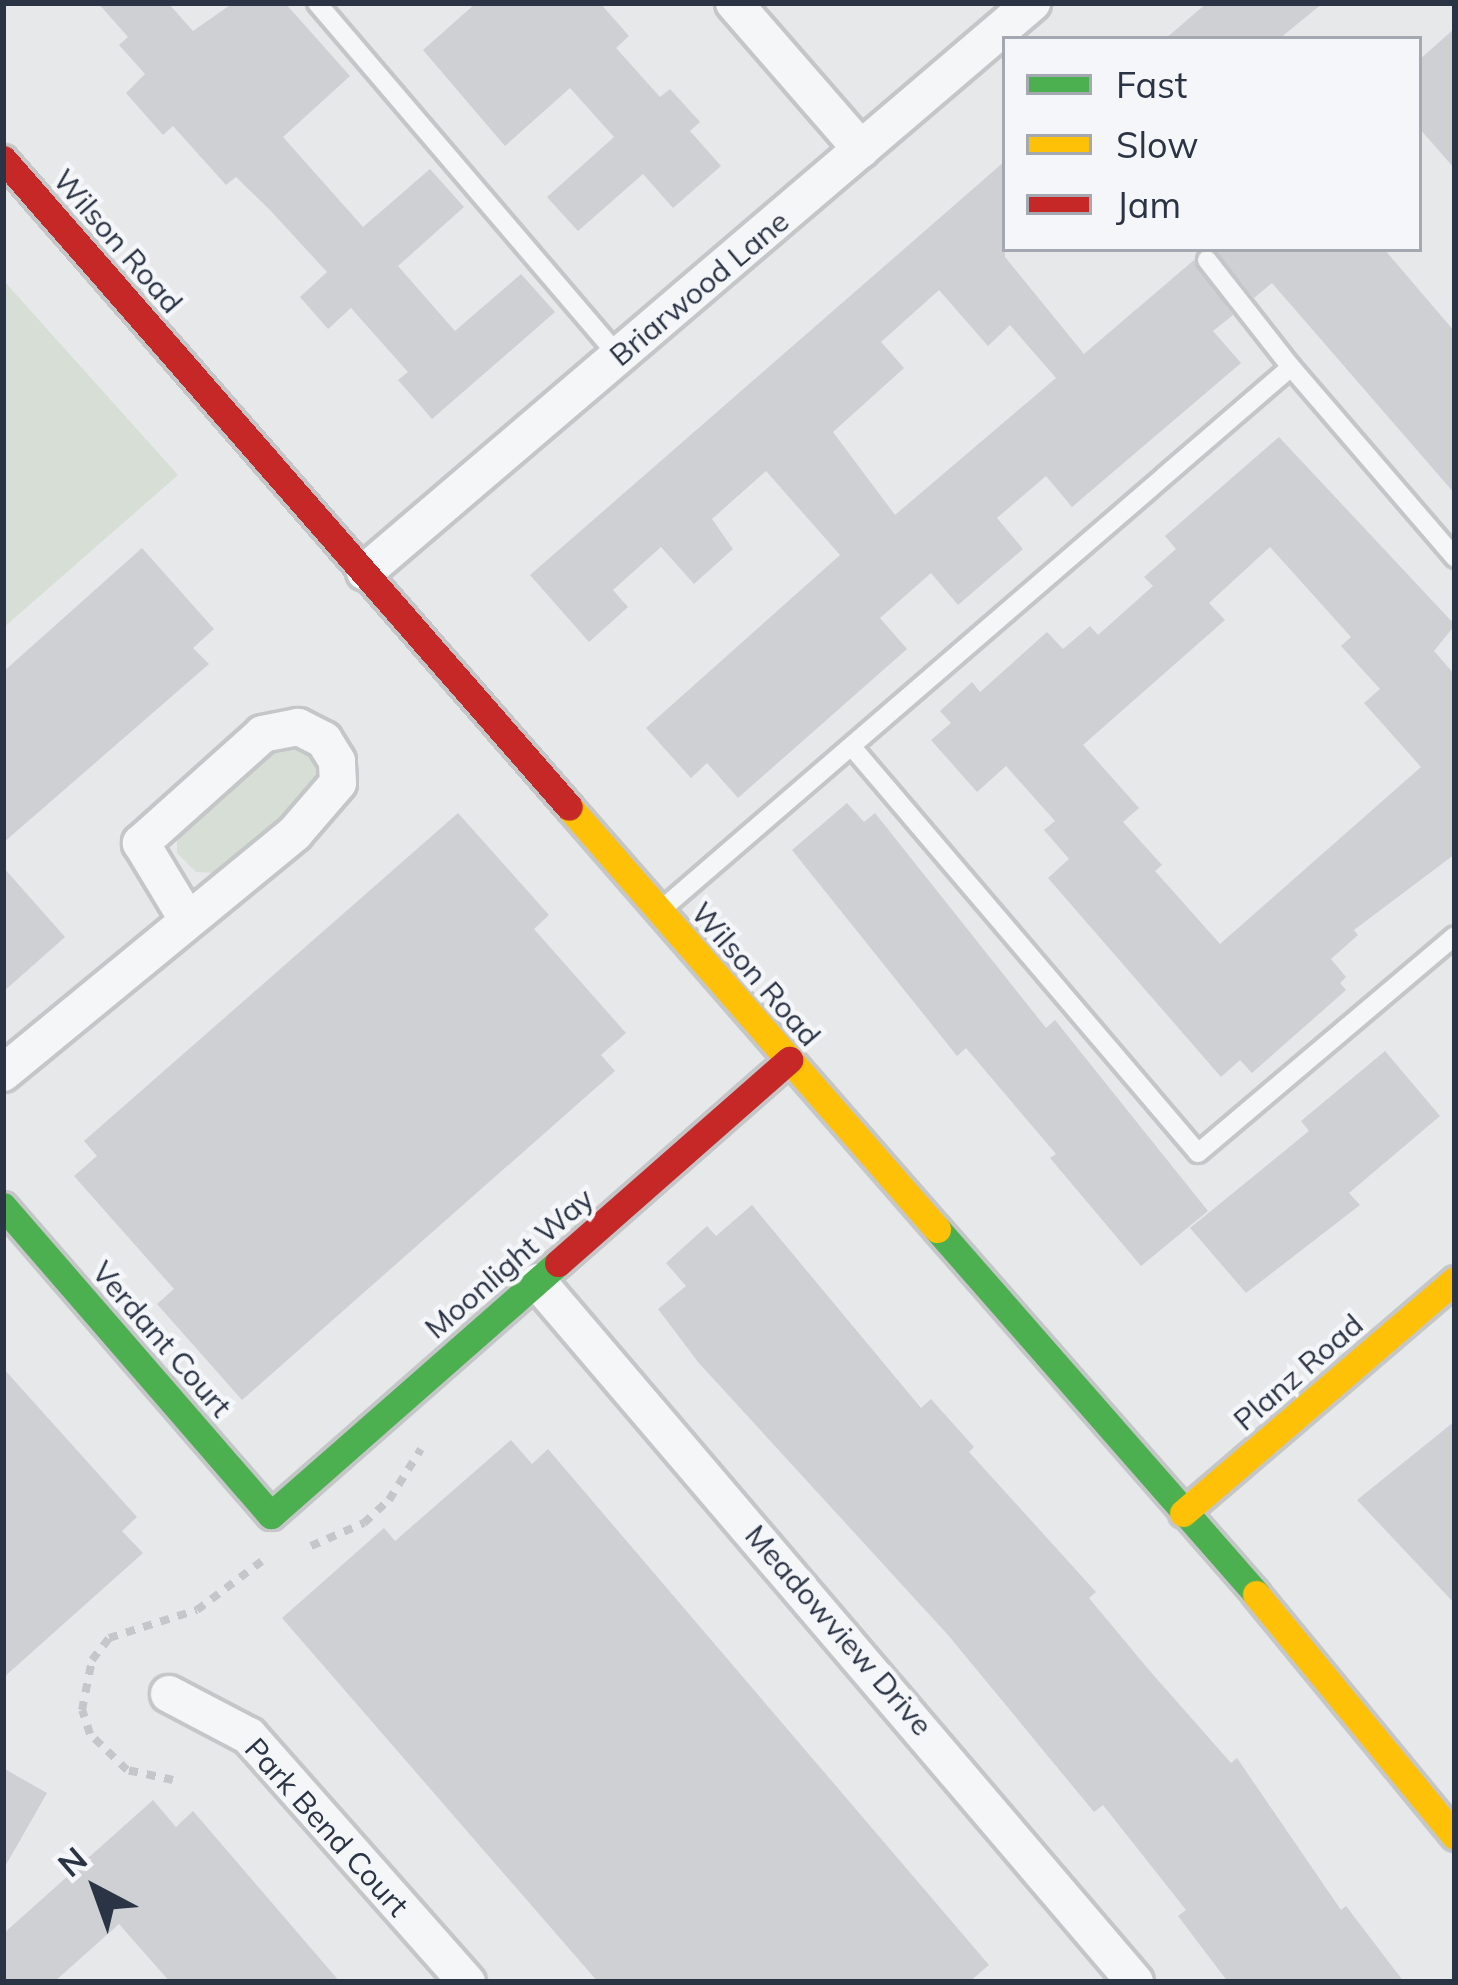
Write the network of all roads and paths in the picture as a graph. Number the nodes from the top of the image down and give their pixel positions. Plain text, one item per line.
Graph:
1 (316, 3) edge
2 (734, 3) edge
3 (1032, 3) edge
4 (861, 149) junction
5 (3, 159) edge
6 (1207, 260) dead end
7 (619, 356) junction
8 (1291, 367) junction
9 (1455, 558) edge
10 (365, 572) junction
11 (852, 747) junction
12 (658, 912) junction
13 (187, 919) junction
14 (1455, 936) edge
15 (789, 1060) junction
16 (3, 1073) edge
17 (3, 1206) edge
18 (1455, 1280) edge
19 (538, 1282) junction
20 (1183, 1514) junction
21 (271, 1515) joint
22 (169, 1694) dead end
23 (1455, 1836) edge
24 (467, 1982) edge
25 (1135, 1982) edge

1 - 7 lane
2 - 4 street
3 - 4 street, Briarwood Lane
4 - 7 street, Briarwood Lane
5 - 10 street, Wilson Road
6 - 8 lane
7 - 10 street, Briarwood Lane
8 - 9 lane
8 - 11 lane
10 - 12 street, Wilson Road
11 - 12 lane
11 - 14 lane
12 - 15 street, Wilson Road
13 - 13 street
13 - 16 street
15 - 19 street, Moonlight Way
15 - 20 street, Wilson Road
17 - 21 street, Verdant Court
18 - 20 street, Planz Road
19 - 21 street, Moonlight Way
19 - 25 street, Meadowview Drive
20 - 23 street, Wilson Road
22 - 24 street, Park Bend Court

